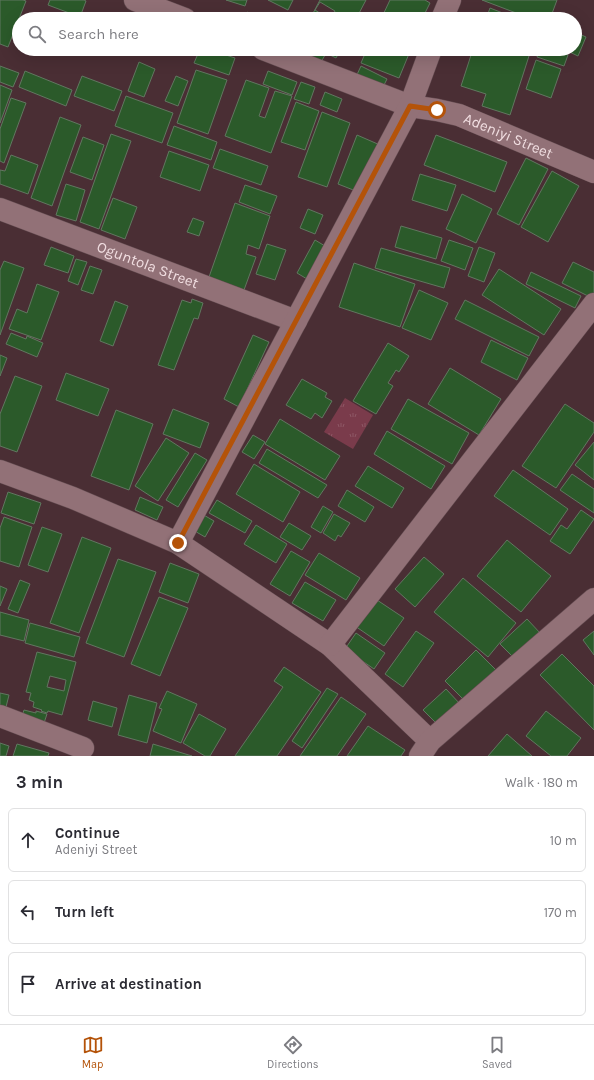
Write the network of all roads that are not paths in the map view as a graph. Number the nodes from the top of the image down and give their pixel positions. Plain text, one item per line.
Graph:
1 (136, 0) edge
2 (450, 0) edge
3 (167, 12) edge
4 (445, 12) edge
5 (280, 56) edge
6 (428, 56) edge
7 (410, 106) junction
8 (594, 172) edge
9 (0, 209) edge
10 (594, 304) edge
11 (296, 321) junction
12 (0, 471) edge
13 (178, 543) junction
14 (594, 599) edge
15 (330, 645) junction
16 (0, 716) edge
17 (83, 748) dead end
18 (425, 748) edge

1 - 3 street
2 - 4 street
5 - 7 street, Adeniyi Street
6 - 7 street
7 - 8 street, Adeniyi Street
7 - 11 street
9 - 11 street, Oguntola Street
10 - 15 street
11 - 13 street
12 - 13 street
13 - 15 street
14 - 18 street
15 - 18 street
16 - 17 street

